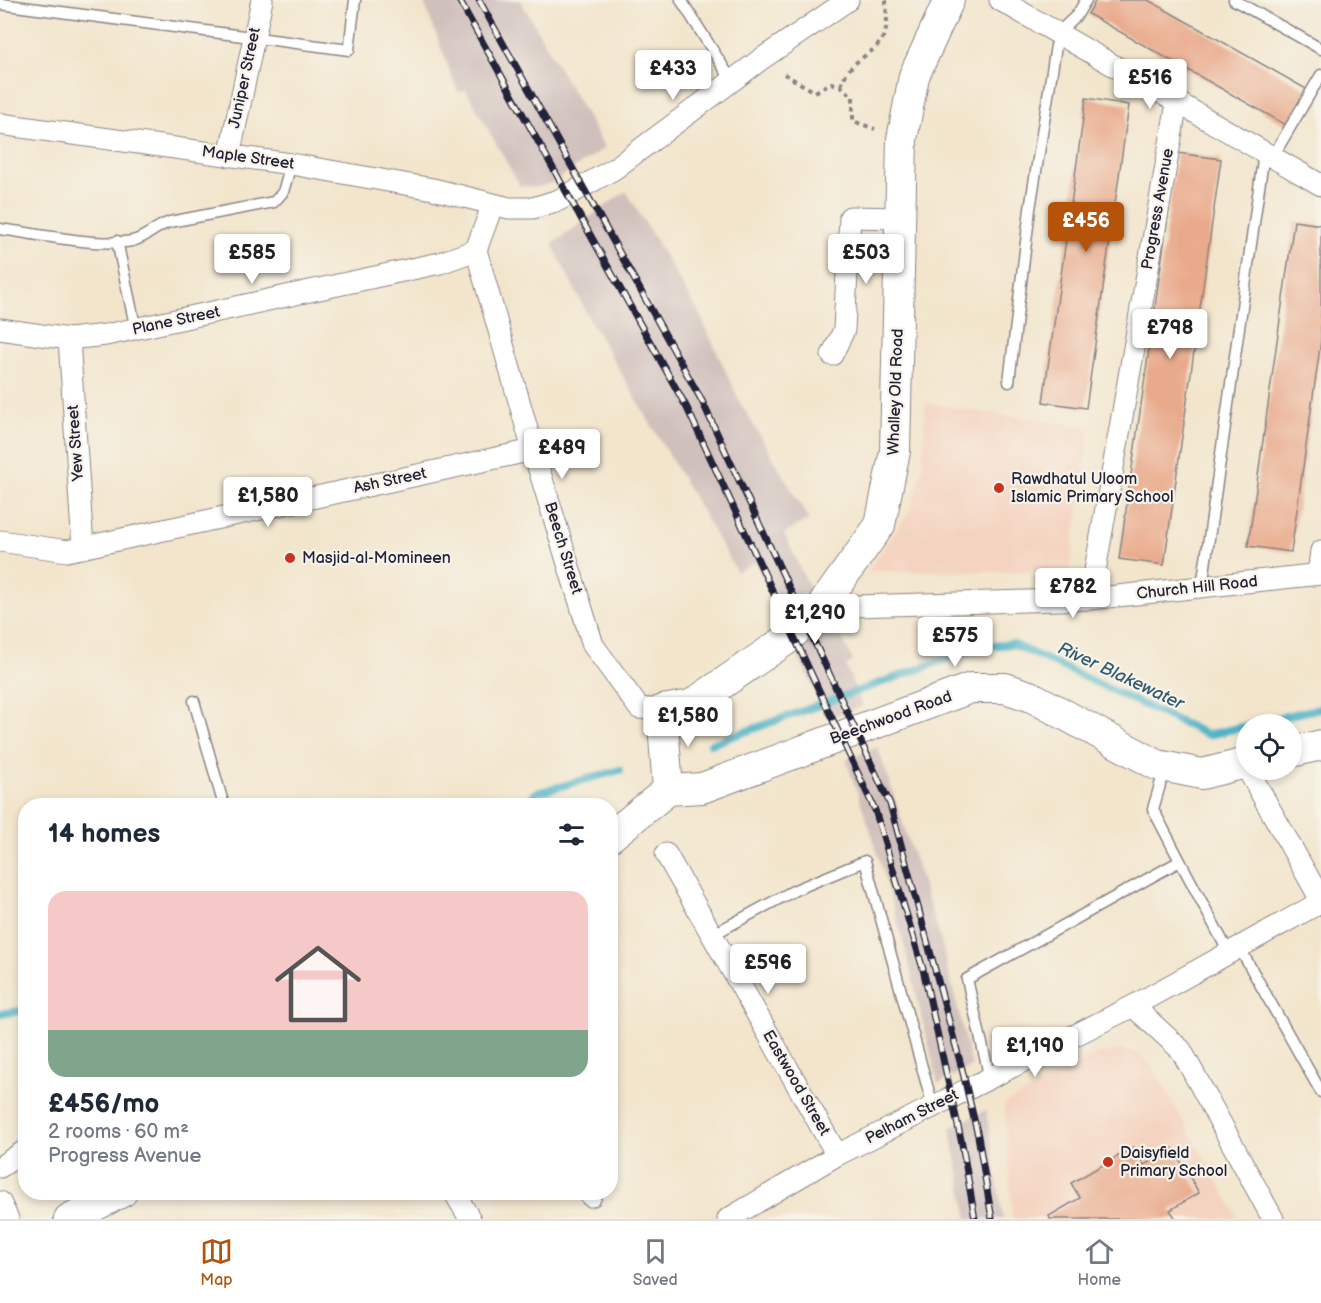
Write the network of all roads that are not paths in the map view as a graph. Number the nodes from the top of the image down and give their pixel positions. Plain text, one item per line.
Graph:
1 (262, 0) edge
2 (355, 0) edge
3 (681, 0) edge
4 (848, 0) edge
5 (949, 0) edge
6 (1000, 0) edge
7 (1086, 0) edge
8 (1234, 0) edge
9 (0, 4) edge
10 (1058, 33) junction
11 (254, 38) junction
12 (1321, 49) edge
13 (1321, 75) edge
14 (732, 81) junction
15 (1177, 104) junction
16 (0, 124) edge
17 (1268, 155) junction
18 (229, 156) junction
19 (291, 164) junction
20 (1321, 185) edge
21 (493, 204) junction
22 (902, 218) junction
23 (0, 229) edge
24 (117, 242) junction
25 (476, 250) junction
26 (0, 329) edge
27 (136, 330) junction
28 (69, 339) junction
29 (832, 355) dead end
30 (1010, 382) dead end
31 (533, 450) junction
32 (0, 541) edge
33 (83, 548) junction
34 (1321, 551) edge
35 (1319, 574) edge
36 (1202, 587) junction
37 (1090, 599) junction
38 (821, 607) junction
39 (194, 701) dead end
40 (663, 710) junction
41 (1321, 745) edge
42 (1302, 750) edge
43 (1166, 766) junction
44 (1236, 768) edge
45 (1254, 780) edge
46 (668, 790) junction
47 (223, 798) edge
48 (618, 831) edge
49 (666, 854) dead end
50 (1180, 861) junction
51 (1321, 901) edge
52 (712, 935) junction
53 (1234, 950) junction
54 (1133, 1006) junction
55 (990, 1079) junction
56 (1321, 1092) edge
57 (933, 1107) junction
58 (18, 1155) edge
59 (837, 1155) junction
60 (0, 1167) edge
61 (106, 1200) edge
62 (459, 1200) edge
63 (0, 1202) edge
64 (8, 1219) edge
65 (69, 1219) edge
66 (470, 1219) edge
67 (728, 1219) edge
68 (1273, 1219) edge

1 - 11 street, Juniper Street
2 - 11 lane
3 - 14 lane
4 - 14 street, Maple Street
5 - 22 street, Whalley Old Road
6 - 10 street
7 - 10 lane
8 - 12 lane
9 - 11 lane
10 - 15 street
10 - 30 lane
11 - 18 street, Juniper Street
13 - 17 lane
14 - 21 street, Maple Street
15 - 17 street
15 - 37 street, Progress Avenue
16 - 18 street, Maple Street
17 - 20 street
17 - 36 lane
18 - 19 street, Maple Street
19 - 21 street, Maple Street
19 - 24 lane
21 - 25 street
22 - 29 street
22 - 38 street, Whalley Old Road
23 - 24 lane
24 - 27 lane
25 - 27 street, Plane Street
25 - 31 street, Beech Street
26 - 28 street, Plane Street
27 - 28 street, Plane Street
28 - 33 street, Yew Street
31 - 33 street, Ash Street
31 - 40 street, Beech Street
32 - 33 street, Ash Street
34 - 35 street
35 - 36 street, Church Hill Road
36 - 37 street, Church Hill Road
37 - 38 street, Church Hill Road
38 - 40 street, Whalley Old Road
39 - 47 lane
40 - 46 street
41 - 42 street
43 - 44 street, Beechwood Road
43 - 46 street, Beechwood Road
43 - 50 lane
45 - 51 street
46 - 48 street
49 - 52 street, Eastwood Street
50 - 53 lane
50 - 55 lane
51 - 53 street, Pelham Street
52 - 57 lane
52 - 59 street, Eastwood Street
53 - 54 street, Pelham Street
53 - 56 lane
54 - 55 street, Pelham Street
54 - 68 street
55 - 57 street, Pelham Street
57 - 59 street, Pelham Street
58 - 60 street
59 - 67 street, Pelham Street
61 - 65 street
62 - 66 street
63 - 64 street

